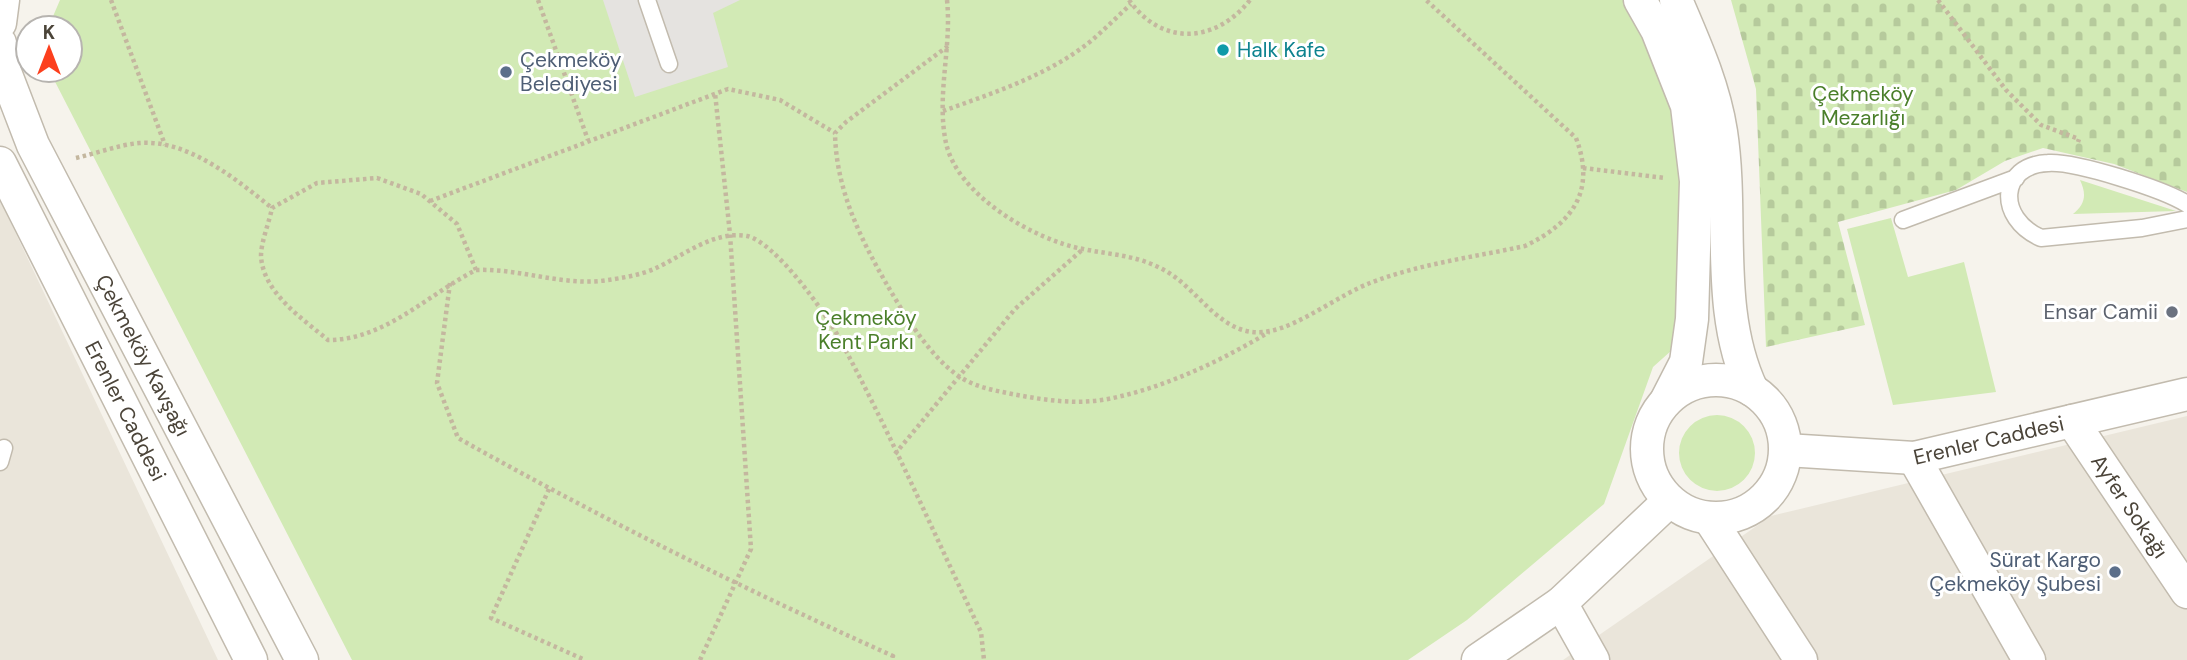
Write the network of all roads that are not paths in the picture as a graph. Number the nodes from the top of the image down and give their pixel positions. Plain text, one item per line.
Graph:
1 (3, 0) edge
2 (648, 0) edge
3 (1640, 0) edge
4 (1676, 0) edge
5 (0, 23) edge
6 (0, 43) edge
7 (669, 64) dead end
8 (0, 163) edge
9 (2016, 177) junction
10 (2187, 204) edge
11 (2187, 219) edge
12 (1903, 220) dead end
13 (1752, 390) junction
14 (2187, 394) edge
15 (1667, 401) junction
16 (2072, 421) junction
17 (1786, 450) junction
18 (1914, 458) junction
19 (1669, 501) junction
20 (1709, 518) junction
21 (2187, 592) edge
22 (1561, 603) junction
23 (251, 660) edge
24 (302, 660) edge
25 (1478, 660) edge
26 (1593, 660) edge
27 (1801, 660) edge
28 (2029, 660) edge

1 - 5 street
2 - 7 lane
3 - 15 street
4 - 13 street
6 - 24 street, Çekmeköy Kavşağı
8 - 23 street, Erenler Caddesi
9 - 10 lane
9 - 11 lane
9 - 12 lane
13 - 15 street
13 - 17 street
14 - 16 street, Erenler Caddesi
15 - 19 street
16 - 18 street, Erenler Caddesi
16 - 21 street, Ayfer Sokağı
17 - 18 street, Erenler Caddesi
17 - 20 street
18 - 28 street
19 - 20 street
19 - 22 street
20 - 27 street
22 - 25 street
22 - 26 street

